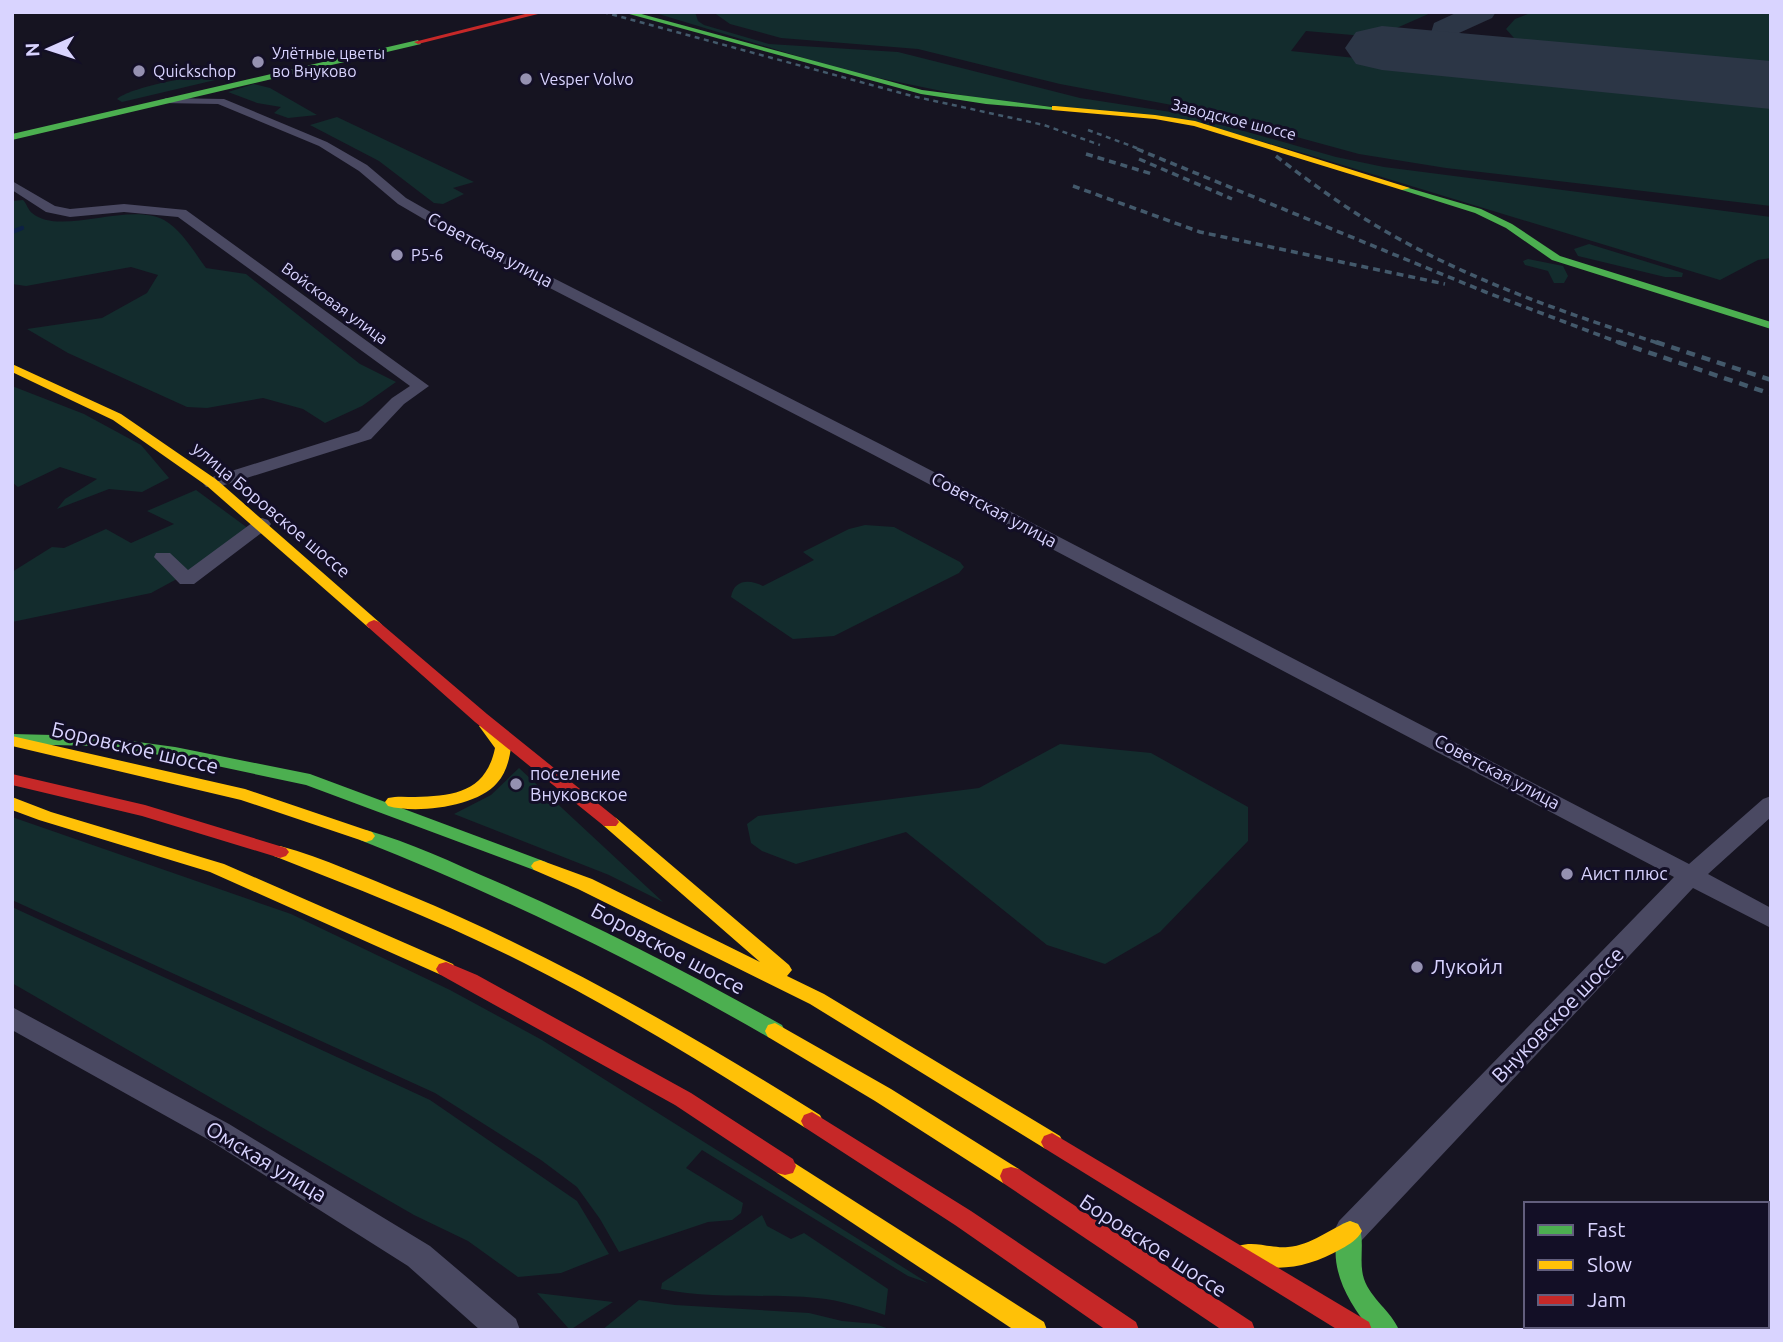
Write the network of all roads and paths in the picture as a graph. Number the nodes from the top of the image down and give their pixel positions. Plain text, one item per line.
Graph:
1 (524, 12) edge
2 (543, 12) edge
3 (625, 12) edge
4 (225, 93) junction
5 (12, 132) edge
6 (12, 137) edge
7 (12, 185) edge
8 (1771, 326) edge
9 (12, 367) edge
10 (212, 483) junction
11 (261, 524) junction
12 (163, 557) dead end
13 (481, 718) junction
14 (12, 740) edge
15 (12, 779) edge
16 (373, 802) junction
17 (12, 803) edge
18 (1771, 804) edge
19 (1691, 875) junction
20 (1771, 919) edge
21 (817, 999) junction
22 (12, 1017) edge
23 (1350, 1231) junction
24 (1219, 1245) junction
25 (504, 1330) edge
26 (1035, 1330) edge
27 (1127, 1330) edge
28 (1243, 1330) edge
29 (1360, 1330) edge
30 (1387, 1330) edge

1 - 5 street
2 - 4 street
3 - 8 street, Заводское шоссе
4 - 6 street
4 - 19 street, Советская улица
7 - 10 street, Войсковая улица
9 - 10 street, улица Боровское шоссе
10 - 11 street, улица Боровское шоссе
11 - 12 street
11 - 13 street, улица Боровское шоссе
13 - 16 street
13 - 21 street
14 - 16 street
14 - 28 street, Боровское шоссе
15 - 27 street
16 - 21 street
17 - 26 street
18 - 19 street, Внуковское шоссе
19 - 20 street, Советская улица
19 - 23 street, Внуковское шоссе
21 - 24 street
22 - 25 street, Омская улица
23 - 24 street
23 - 30 street
24 - 29 street

